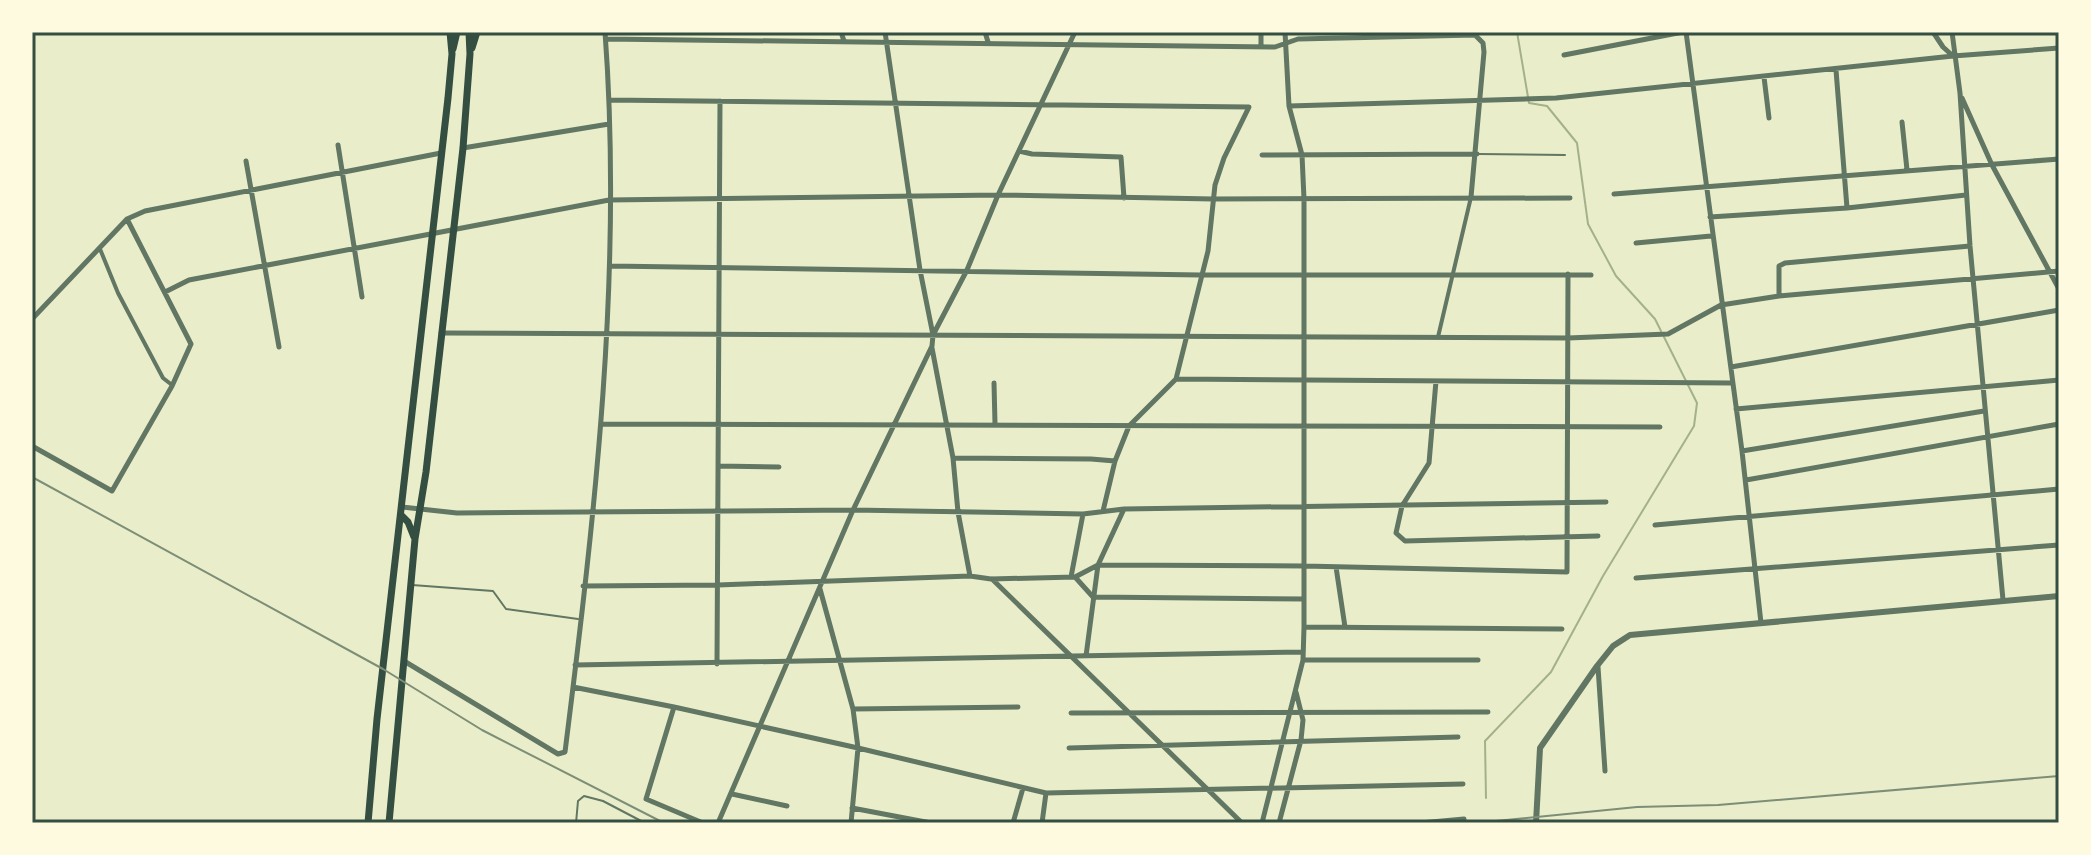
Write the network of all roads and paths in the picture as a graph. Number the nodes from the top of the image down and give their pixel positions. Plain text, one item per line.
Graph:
1 (450, 32) edge
2 (457, 32) edge
3 (469, 32) edge
4 (477, 32) edge
5 (841, 32) edge
6 (885, 32) edge
7 (985, 32) edge
8 (1075, 32) edge
9 (1261, 32) edge
10 (1285, 32) edge
11 (1684, 32) edge
12 (1933, 32) edge
13 (1952, 32) edge
14 (1400, 34) edge
15 (1437, 34) edge
16 (606, 35) edge
17 (1380, 35) edge
18 (887, 40) junction
19 (844, 41) junction
20 (988, 42) junction
21 (1070, 43) junction
22 (1284, 44) junction
23 (1261, 45) junction
24 (2059, 48) edge
25 (452, 54) junction
26 (470, 54) junction
27 (1564, 55) dead end
28 (1953, 56) junction
29 (1836, 69) junction
30 (1764, 77) junction
31 (1693, 84) junction
32 (1960, 93) junction
33 (1480, 99) junction
34 (609, 100) junction
35 (720, 101) junction
36 (896, 102) junction
37 (1040, 106) junction
38 (1289, 106) junction
39 (1769, 118) dead end
40 (1902, 122) dead end
41 (609, 124) junction
42 (338, 145) dead end
43 (463, 148) junction
44 (1019, 151) junction
45 (441, 153) junction
46 (1477, 154) junction
47 (1262, 155) dead end
48 (1302, 155) junction
49 (1565, 155) dead end
50 (2059, 159) edge
51 (246, 161) dead end
52 (1992, 165) junction
53 (1964, 166) junction
54 (1907, 170) junction
55 (342, 171) junction
56 (1844, 176) junction
57 (1706, 186) junction
58 (251, 189) junction
59 (1614, 194) dead end
60 (998, 195) junction
61 (1966, 195) junction
62 (909, 196) junction
63 (1471, 197) junction
64 (720, 198) junction
65 (1124, 198) junction
66 (1570, 198) dead end
67 (1213, 199) junction
68 (1304, 199) junction
69 (609, 200) junction
70 (1847, 208) junction
71 (1710, 217) junction
72 (127, 219) junction
73 (452, 231) junction
74 (432, 234) junction
75 (1711, 236) junction
76 (1636, 243) dead end
77 (1970, 246) junction
78 (99, 247) junction
79 (353, 249) junction
80 (263, 266) junction
81 (610, 266) junction
82 (720, 268) junction
83 (920, 270) junction
84 (967, 270) junction
85 (2059, 271) edge
86 (2049, 272) junction
87 (1303, 274) junction
88 (1453, 274) junction
89 (1568, 274) junction
90 (1201, 275) junction
91 (1591, 275) dead end
92 (1974, 279) junction
93 (2059, 289) edge
94 (165, 292) junction
95 (1779, 296) junction
96 (362, 297) dead end
97 (1721, 305) junction
98 (2059, 310) edge
99 (32, 319) edge
100 (1978, 324) junction
101 (441, 333) junction
102 (608, 334) junction
103 (719, 334) junction
104 (933, 335) junction
105 (1185, 336) junction
106 (1303, 336) junction
107 (1438, 337) junction
108 (1568, 338) junction
109 (932, 346) junction
110 (279, 347) dead end
111 (1731, 367) junction
112 (1176, 379) junction
113 (1568, 380) junction
114 (2059, 380) edge
115 (1305, 381) junction
116 (1436, 381) junction
117 (994, 383) dead end
118 (1732, 383) junction
119 (172, 386) junction
120 (1983, 387) junction
121 (1736, 409) junction
122 (1984, 411) junction
123 (602, 424) junction
124 (717, 424) junction
125 (892, 424) junction
126 (947, 424) junction
127 (995, 424) junction
128 (2059, 424) edge
129 (1129, 426) junction
130 (1434, 426) junction
131 (1568, 426) junction
132 (1660, 427) dead end
133 (1305, 428) junction
134 (1987, 439) junction
135 (32, 446) edge
136 (1742, 451) junction
137 (953, 458) junction
138 (1115, 461) junction
139 (718, 466) junction
140 (779, 467) dead end
141 (1746, 480) junction
142 (2059, 489) edge
143 (1993, 496) junction
144 (1568, 501) junction
145 (1606, 502) dead end
146 (1402, 506) junction
147 (1304, 507) junction
148 (1124, 509) junction
149 (420, 510) junction
150 (853, 510) junction
151 (401, 511) junction
152 (594, 511) junction
153 (718, 511) junction
154 (1103, 511) junction
155 (958, 512) junction
156 (1083, 514) junction
157 (1750, 518) junction
158 (1655, 525) dead end
159 (1568, 535) junction
160 (1598, 536) dead end
161 (415, 539) junction
162 (2059, 545) edge
163 (1998, 551) junction
164 (1098, 565) junction
165 (1304, 566) junction
166 (1336, 567) junction
167 (1755, 569) junction
168 (970, 576) junction
169 (1073, 577) junction
170 (1636, 578) dead end
171 (991, 579) junction
172 (822, 581) junction
173 (411, 584) junction
174 (718, 585) junction
175 (583, 586) junction
176 (820, 588) junction
177 (2059, 596) edge
178 (1093, 597) junction
179 (1304, 599) junction
180 (2003, 600) junction
181 (579, 619) junction
182 (1761, 623) junction
183 (1304, 627) junction
184 (1345, 627) junction
185 (1562, 629) dead end
186 (1302, 652) junction
187 (1071, 656) junction
188 (1086, 656) junction
189 (1303, 660) junction
190 (1478, 660) dead end
191 (404, 661) junction
192 (789, 661) junction
193 (840, 661) junction
194 (717, 664) junction
195 (575, 665) junction
196 (1597, 666) junction
197 (573, 687) junction
198 (1296, 692) junction
199 (674, 707) junction
200 (1018, 707) dead end
201 (853, 709) junction
202 (1288, 711) junction
203 (1301, 712) junction
204 (1488, 712) dead end
205 (1071, 713) dead end
206 (1126, 713) junction
207 (760, 727) junction
208 (1458, 737) dead end
209 (1301, 740) junction
210 (1282, 741) junction
211 (1160, 746) junction
212 (858, 748) junction
213 (1069, 748) dead end
214 (1605, 771) dead end
215 (1463, 784) dead end
216 (1289, 787) junction
217 (1023, 788) junction
218 (1206, 788) junction
219 (1270, 788) junction
220 (1046, 793) junction
221 (732, 794) junction
222 (787, 806) dead end
223 (852, 808) junction
224 (1464, 819) dead end
225 (368, 823) edge
226 (389, 823) edge
227 (576, 823) edge
228 (645, 823) edge
229 (703, 823) edge
230 (718, 823) edge
231 (851, 823) edge
232 (931, 823) edge
233 (1013, 823) edge
234 (1042, 823) edge
235 (1242, 823) edge
236 (1262, 823) edge
237 (1279, 823) edge
238 (1420, 823) edge
239 (1536, 823) edge

1 - 25 main road
2 - 25 main road
3 - 26 main road
4 - 26 main road
5 - 19 street
6 - 18 street
7 - 20 street
8 - 21 street
9 - 23 street
10 - 22 street
11 - 27 street
11 - 31 street
12 - 28 street
13 - 28 street
14 - 15 street
14 - 17 street
15 - 33 street
16 - 19 street
16 - 34 street
17 - 22 street
18 - 19 street
18 - 20 street
18 - 36 street
20 - 21 street
21 - 23 street
21 - 37 street
22 - 23 street
22 - 38 street
24 - 28 street
25 - 45 main road
26 - 43 main road
28 - 29 street
28 - 32 street
29 - 30 street
29 - 56 street
30 - 31 street
30 - 39 street
31 - 33 street
31 - 57 street
32 - 52 street
32 - 53 street
33 - 38 street
33 - 46 street
34 - 35 street
34 - 41 street
35 - 36 street
35 - 64 street
36 - 37 street
36 - 62 street
37 - 44 street
37 - 67 street
38 - 48 street
40 - 54 street
41 - 43 street
41 - 69 street
42 - 55 street
43 - 73 main road
44 - 60 street
44 - 65 street
45 - 55 street
45 - 74 main road
46 - 48 street
46 - 49 lane
46 - 63 street
47 - 48 street
48 - 68 street
50 - 52 street
51 - 58 street
52 - 53 street
52 - 86 street
53 - 54 street
53 - 61 street
54 - 56 street
55 - 58 street
55 - 79 street
56 - 57 street
56 - 70 street
57 - 59 street
57 - 71 street
58 - 72 street
58 - 80 street
60 - 62 street
60 - 65 street
60 - 84 street
61 - 70 street
61 - 77 street
62 - 64 street
62 - 83 street
63 - 66 street
63 - 68 street
63 - 88 street
64 - 69 street
64 - 82 street
65 - 67 street
67 - 68 street
67 - 90 street
68 - 87 street
69 - 73 street
69 - 81 street
70 - 71 street
71 - 75 street
72 - 78 street
72 - 94 street
73 - 74 street
73 - 101 main road
74 - 79 street
74 - 151 main road
75 - 76 street
75 - 97 street
77 - 92 street
77 - 95 street
78 - 99 street
78 - 119 street
79 - 80 street
79 - 96 street
80 - 94 street
80 - 110 street
81 - 82 street
81 - 102 street
82 - 83 street
82 - 103 street
83 - 84 street
83 - 104 street
84 - 90 street
84 - 104 street
85 - 86 street
86 - 92 street
86 - 93 street
87 - 88 street
87 - 90 street
87 - 106 street
88 - 89 street
88 - 107 street
89 - 91 street
89 - 108 street
90 - 105 street
92 - 95 street
92 - 100 street
94 - 119 street
95 - 97 street
97 - 108 street
97 - 111 street
98 - 100 street
100 - 111 street
100 - 120 street
101 - 102 street
101 - 149 main road
102 - 103 street
102 - 123 street
103 - 104 street
103 - 124 street
104 - 105 street
104 - 109 street
105 - 106 street
105 - 112 street
106 - 107 street
106 - 115 street
107 - 108 street
108 - 113 street
109 - 125 street
109 - 126 street
111 - 118 street
112 - 115 street
112 - 129 street
113 - 116 street
113 - 118 street
113 - 131 street
114 - 120 street
115 - 116 street
115 - 133 street
116 - 130 street
117 - 127 street
118 - 121 street
119 - 135 street
120 - 121 street
120 - 122 street
121 - 136 street
122 - 134 street
122 - 136 street
123 - 124 street
123 - 152 street
124 - 125 street
124 - 139 street
125 - 126 street
125 - 150 street
126 - 127 street
126 - 137 street
127 - 129 street
128 - 134 street
129 - 133 street
129 - 138 street
130 - 131 street
130 - 133 street
130 - 146 street
131 - 132 street
131 - 144 street
133 - 147 street
134 - 141 street
134 - 143 street
136 - 141 street
137 - 138 street
137 - 155 street
138 - 154 street
139 - 140 street
139 - 153 street
141 - 157 street
142 - 143 street
143 - 157 street
143 - 163 street
144 - 145 street
144 - 146 street
144 - 159 street
146 - 147 street
146 - 159 street
147 - 148 street
147 - 165 street
148 - 154 street
148 - 164 street
149 - 151 street
149 - 152 street
149 - 161 main road
150 - 153 street
150 - 155 street
150 - 172 street
151 - 161 main road
151 - 225 main road
152 - 153 street
152 - 175 street
153 - 174 street
154 - 156 street
155 - 156 street
155 - 168 street
156 - 169 street
157 - 158 street
157 - 167 street
159 - 160 street
159 - 166 street
161 - 173 main road
162 - 163 street
163 - 167 street
163 - 180 street
164 - 165 street
164 - 169 street
164 - 178 street
165 - 166 street
165 - 179 street
166 - 184 street
167 - 170 street
167 - 182 street
168 - 171 street
168 - 172 street
169 - 171 street
169 - 178 street
171 - 187 street
172 - 174 street
172 - 176 street
173 - 181 lane
173 - 191 main road
174 - 175 street
174 - 194 street
175 - 181 street
176 - 192 street
176 - 193 street
177 - 180 street
178 - 179 street
178 - 188 street
179 - 183 street
180 - 182 street
181 - 195 street
182 - 196 street
183 - 184 street
183 - 186 street
184 - 185 street
186 - 188 street
186 - 189 street
187 - 188 street
187 - 193 street
187 - 206 street
189 - 190 street
189 - 198 street
191 - 197 street
191 - 226 main road
192 - 193 street
192 - 194 street
192 - 207 street
193 - 201 street
194 - 195 street
195 - 197 street
196 - 214 street
196 - 239 street
197 - 199 street
198 - 202 street
198 - 203 street
199 - 207 street
199 - 229 street
200 - 201 street
201 - 212 street
202 - 203 street
202 - 206 street
202 - 210 street
203 - 204 street
203 - 209 street
205 - 206 street
206 - 211 street
207 - 212 street
207 - 221 street
208 - 209 street
209 - 210 street
209 - 216 street
210 - 211 street
210 - 219 street
211 - 213 street
211 - 218 street
212 - 217 street
212 - 223 street
215 - 216 street
216 - 219 street
216 - 237 street
217 - 220 street
217 - 233 street
218 - 219 street
218 - 220 street
218 - 235 street
219 - 236 street
220 - 234 street
221 - 222 street
221 - 230 street
223 - 231 street
223 - 232 street
224 - 238 street
227 - 228 lane

